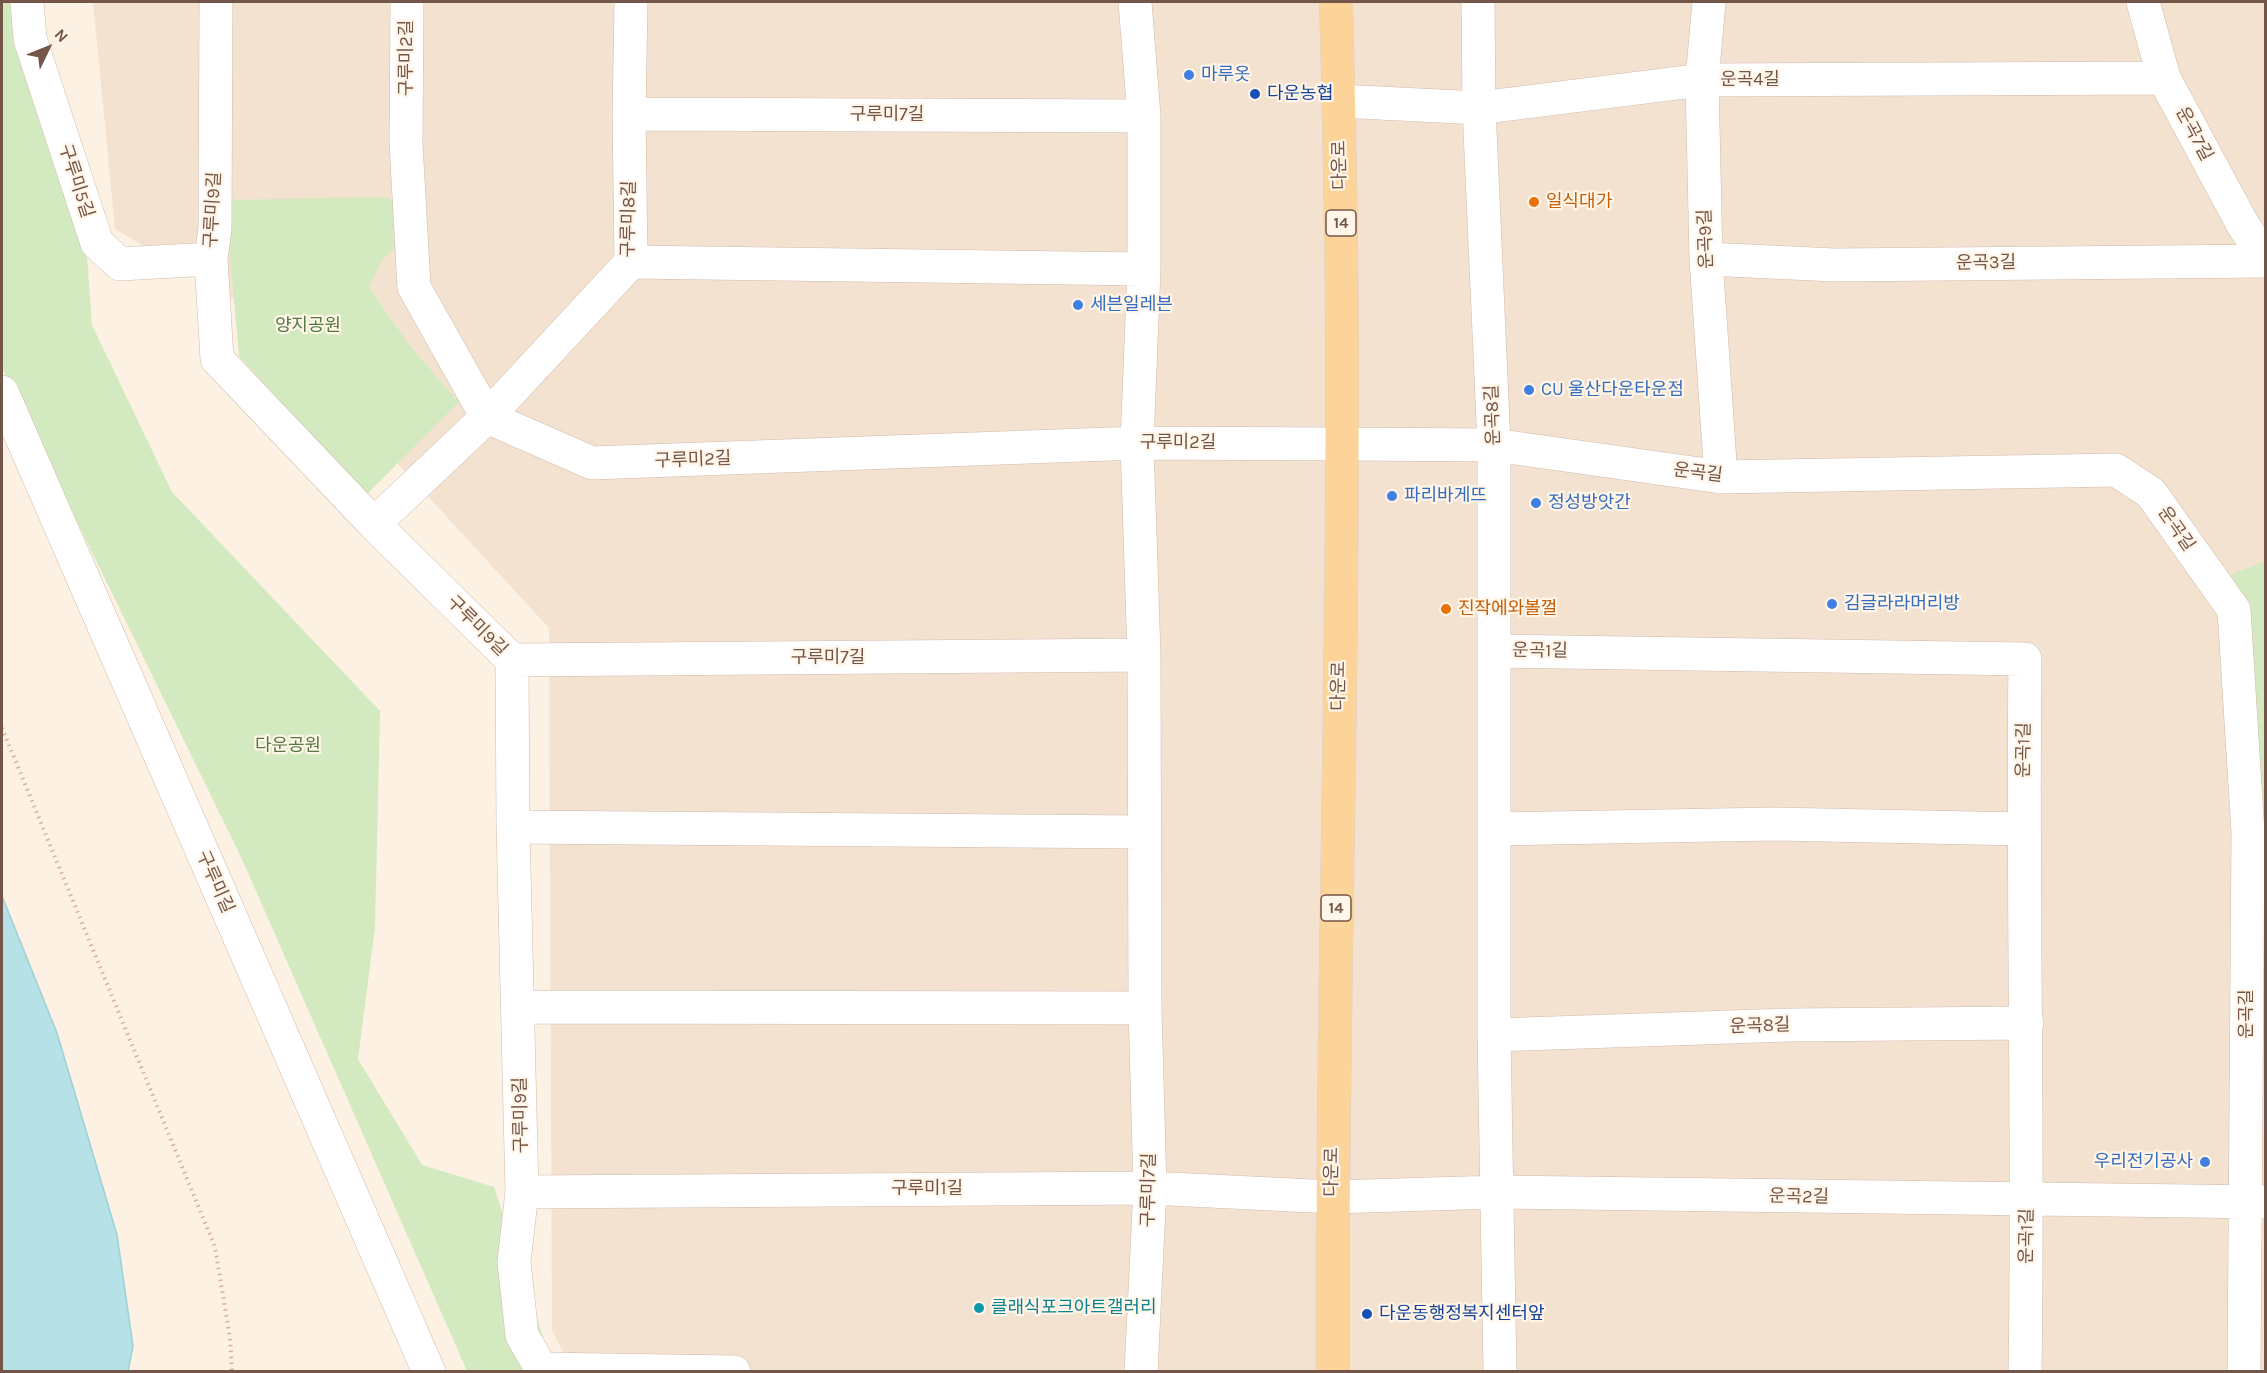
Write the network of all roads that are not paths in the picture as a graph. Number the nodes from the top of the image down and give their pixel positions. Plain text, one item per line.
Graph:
1 (27, 2) edge
2 (216, 2) edge
3 (407, 2) edge
4 (632, 2) edge
5 (1135, 2) edge
6 (1336, 2) edge
7 (1478, 2) edge
8 (1709, 2) edge
9 (2143, 2) edge
10 (2164, 78) junction
11 (1702, 80) junction
12 (1339, 101) junction
13 (1479, 108) junction
14 (629, 114) junction
15 (1144, 116) junction
16 (211, 259) junction
17 (1706, 259) junction
18 (2265, 260) edge
19 (631, 262) junction
20 (1144, 269) junction
21 (2, 392) edge
22 (487, 417) junction
23 (1137, 443) junction
24 (1342, 444) junction
25 (1494, 446) junction
26 (1721, 477) junction
27 (374, 524) junction
28 (1495, 651) junction
29 (1144, 655) junction
30 (512, 660) junction
31 (513, 827) junction
32 (1494, 829) junction
33 (2023, 829) junction
34 (1144, 832) junction
35 (519, 1006) junction
36 (1145, 1008) junction
37 (2027, 1023) junction
38 (1494, 1035) junction
39 (1150, 1188) junction
40 (522, 1192) junction
41 (1498, 1192) junction
42 (1332, 1197) junction
43 (2028, 1200) junction
44 (2256, 1202) edge
45 (542, 1370) edge
46 (429, 1371) edge
47 (734, 1371) edge
48 (1141, 1371) edge
49 (1333, 1371) edge
50 (1500, 1371) edge
51 (2025, 1371) edge
52 (2244, 1371) edge

1 - 16 street, 구루미5길
2 - 16 street, 구루미9길
3 - 22 street, 구루미2길
4 - 14 street, 구루미8길
5 - 15 street, 구루미7길
6 - 12 main road, 다운로 / 14
7 - 13 street, 운곡8길
8 - 11 street, 운곡9길
9 - 10 street, 운곡7길
10 - 11 street, 운곡4길
10 - 18 street, 운곡7길
11 - 13 street, 운곡4길
11 - 17 street, 운곡9길
12 - 13 street, 운곡4길
12 - 24 main road, 다운로 / 14
13 - 25 street, 운곡8길
14 - 15 street, 구루미7길
14 - 19 street, 구루미8길
15 - 20 street, 구루미7길
16 - 27 street, 구루미9길
17 - 18 street, 운곡3길
17 - 26 street, 운곡9길
19 - 20 street
19 - 22 street, 구루미8길
20 - 23 street, 구루미7길
21 - 46 street, 구루미길
22 - 23 street, 구루미2길
22 - 27 street, 구루미8길
23 - 24 street, 구루미2길
23 - 29 street, 구루미7길
24 - 25 street, 운곡길
24 - 42 main road, 다운로 / 14
25 - 26 street, 운곡길
25 - 28 street, 운곡8길
26 - 44 street, 운곡길
27 - 30 street, 구루미9길
28 - 32 street, 운곡8길
28 - 33 street, 운곡1길
29 - 30 street, 구루미7길
29 - 34 street, 구루미7길
30 - 31 street, 구루미9길
31 - 34 street
31 - 35 street, 구루미9길
32 - 33 street
32 - 38 street, 운곡8길
33 - 37 street, 운곡1길
34 - 36 street, 구루미7길
35 - 36 street
35 - 40 street, 구루미9길
36 - 39 street, 구루미7길
37 - 38 street, 운곡8길
37 - 43 street, 운곡1길
38 - 41 street, 운곡8길
39 - 40 street, 구루미1길
39 - 42 street, 구루미1길
39 - 48 street, 구루미7길
40 - 45 street, 구루미9길
41 - 42 street, 운곡2길
41 - 43 street, 운곡2길
41 - 50 street, 운곡8길
42 - 49 main road, 다운로 / 14
43 - 44 street, 운곡2길
43 - 51 street, 운곡1길
44 - 52 street, 운곡길
45 - 47 street

